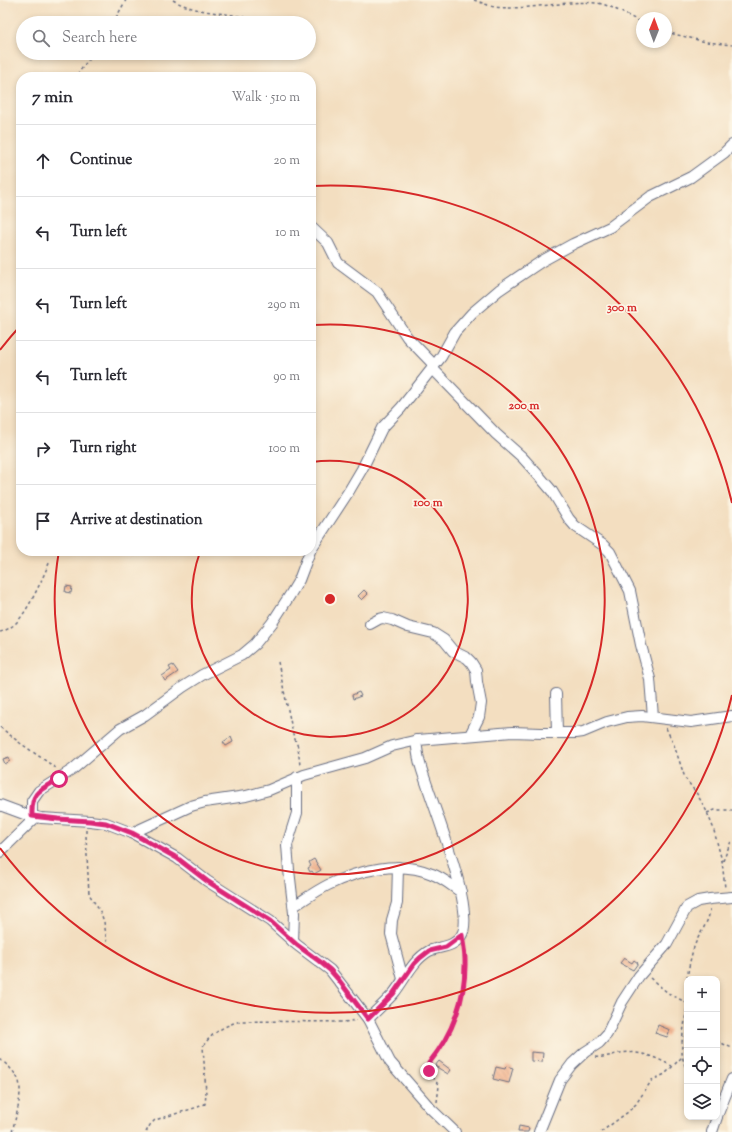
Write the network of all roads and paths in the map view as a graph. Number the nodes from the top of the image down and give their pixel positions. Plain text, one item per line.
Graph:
1 (126, 0) edge
2 (173, 0) edge
3 (474, 0) edge
4 (487, 0) edge
5 (486, 4) junction
6 (117, 16) edge
7 (240, 16) edge
8 (636, 19) edge
9 (672, 34) edge
10 (732, 45) edge
11 (88, 60) edge
12 (79, 72) edge
13 (732, 145) edge
14 (316, 232) edge
15 (433, 367) junction
16 (316, 542) edge
17 (309, 556) edge
18 (50, 561) dead end
19 (370, 624) dead end
20 (0, 632) edge
21 (278, 662) dead end
22 (556, 694) dead end
23 (732, 716) edge
24 (657, 717) junction
25 (0, 727) edge
26 (557, 734) junction
27 (470, 736) junction
28 (416, 740) junction
29 (66, 774) junction
30 (299, 777) junction
31 (0, 805) edge
32 (732, 810) edge
33 (707, 813) junction
34 (34, 817) junction
35 (90, 821) junction
36 (132, 833) junction
37 (732, 839) edge
38 (0, 852) edge
39 (722, 861) junction
40 (398, 868) junction
41 (461, 892) junction
42 (729, 897) edge
43 (710, 898) junction
44 (294, 906) junction
45 (462, 935) junction
46 (107, 941) dead end
47 (293, 942) junction
48 (642, 972) junction
49 (687, 976) edge
50 (403, 979) junction
51 (684, 1002) edge
52 (368, 1019) junction
53 (684, 1033) edge
54 (720, 1043) edge
55 (732, 1048) edge
56 (584, 1052) junction
57 (682, 1057) junction
58 (0, 1059) edge
59 (684, 1064) edge
60 (672, 1066) junction
61 (732, 1079) edge
62 (729, 1093) edge
63 (434, 1111) junction
64 (720, 1111) edge
65 (716, 1120) edge
66 (12, 1132) edge
67 (146, 1132) edge
68 (455, 1132) edge
69 (539, 1132) edge
70 (601, 1132) edge
71 (712, 1132) edge

1 - 6 path
2 - 7 path
3 - 5 path
4 - 5 path
5 - 8 path
9 - 10 path
11 - 12 path
13 - 15 street
14 - 15 street
15 - 16 street
15 - 24 street
17 - 29 street
18 - 20 path
19 - 27 street
21 - 30 path
22 - 26 street
23 - 24 street
24 - 26 street
24 - 33 path
25 - 29 path
26 - 27 street
27 - 28 street
28 - 30 street
28 - 41 street
29 - 34 street
30 - 36 street
30 - 44 street
31 - 34 street
32 - 33 path
33 - 39 path
34 - 35 street
34 - 38 street
35 - 36 street
35 - 46 path
36 - 47 street
37 - 39 path
39 - 42 path
40 - 41 street
40 - 44 street
40 - 50 street
41 - 45 street
42 - 43 street
43 - 48 street
43 - 49 path
44 - 47 street
45 - 50 street
45 - 63 path
47 - 52 street
48 - 51 path
48 - 56 street
50 - 52 street
52 - 63 street
52 - 67 path
53 - 57 path
54 - 55 path
56 - 60 path
56 - 69 street
57 - 59 path
57 - 60 path
58 - 66 path
60 - 70 path
61 - 62 street
62 - 64 street
63 - 68 street
65 - 71 street

